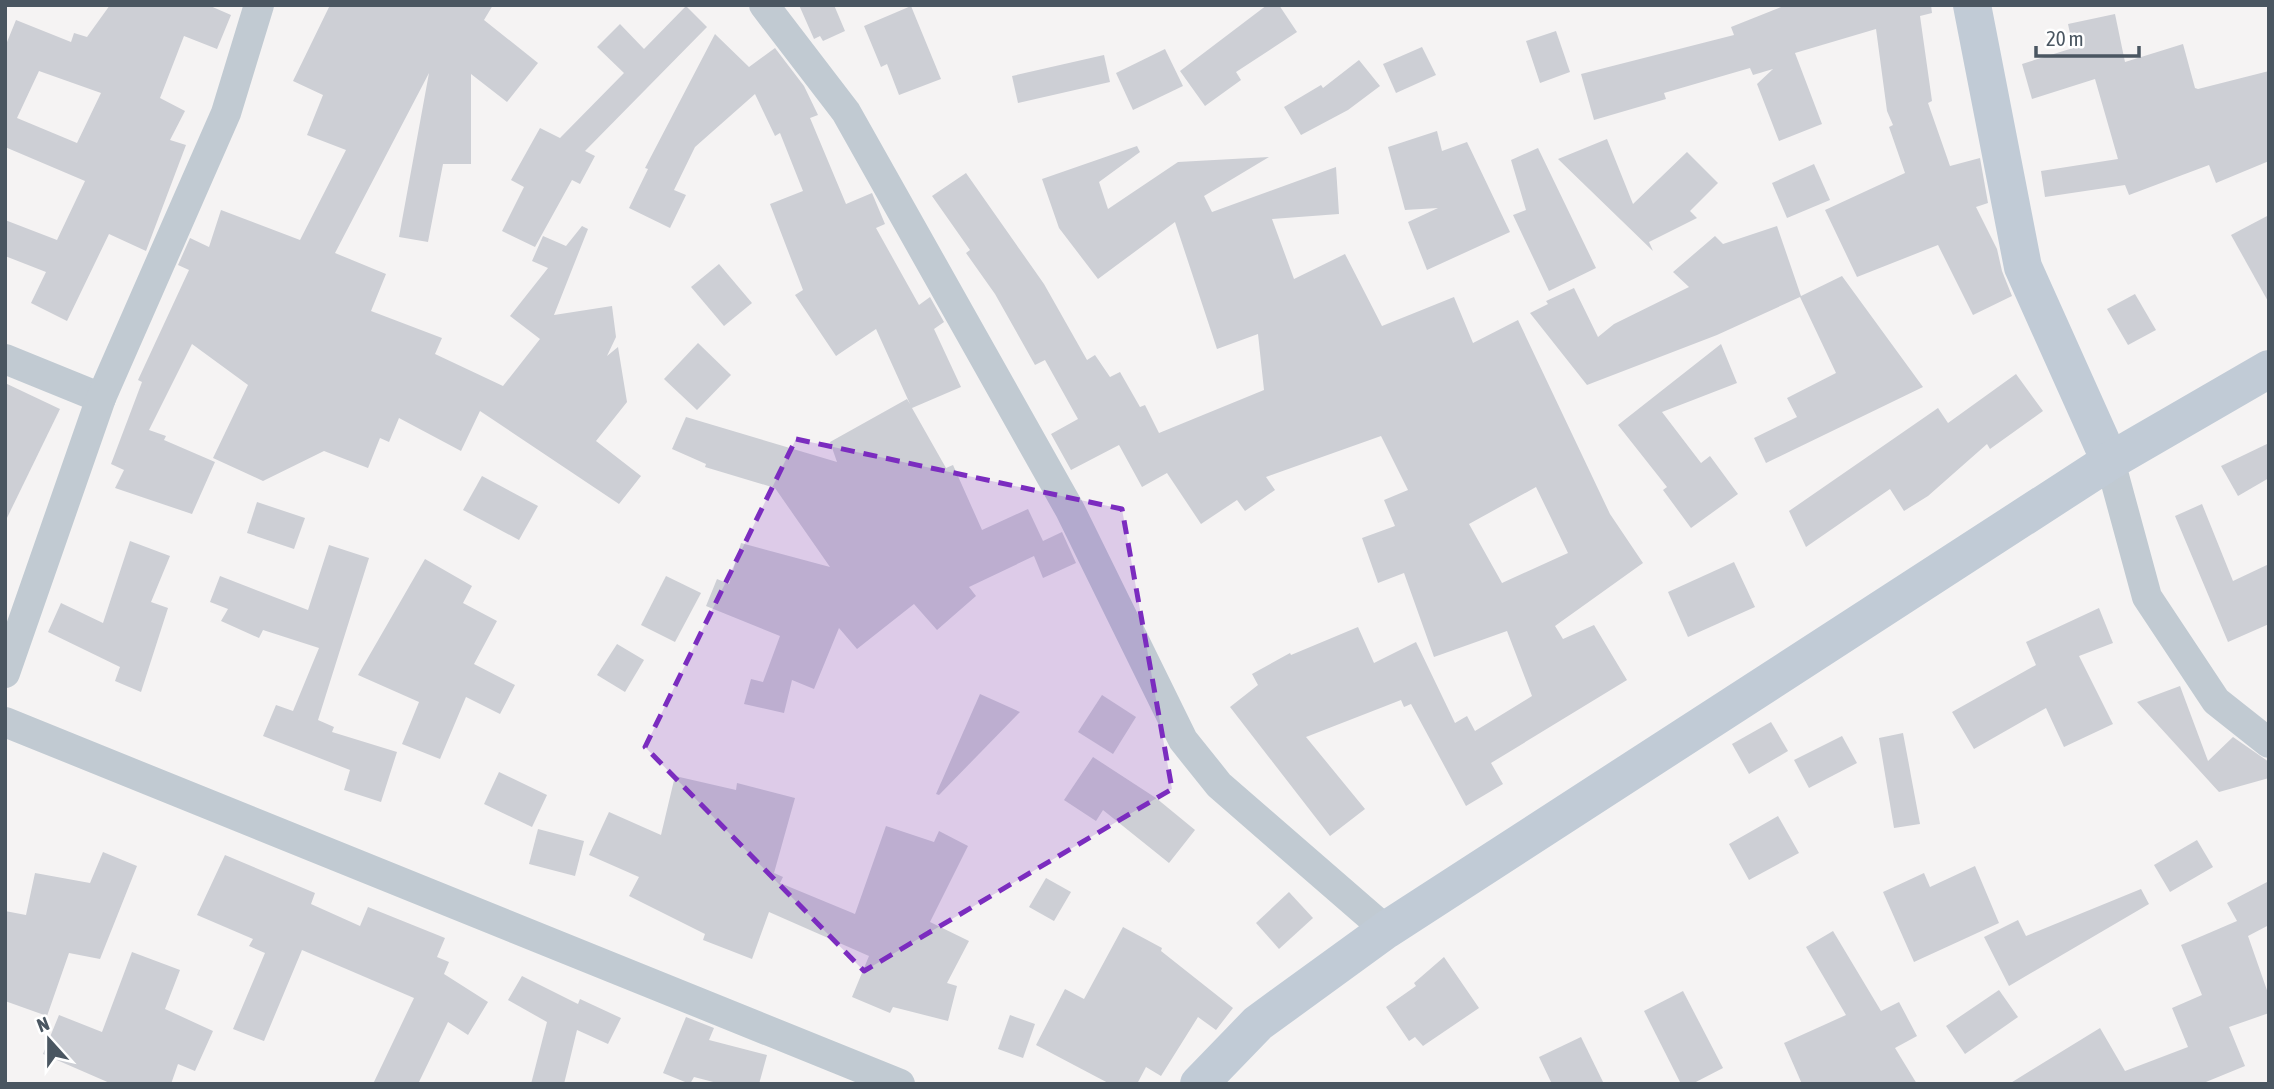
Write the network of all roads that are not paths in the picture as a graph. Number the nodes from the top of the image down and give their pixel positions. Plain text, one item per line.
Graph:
1 (259, 5) edge
2 (764, 5) edge
3 (1972, 5) edge
4 (5, 359) edge
5 (2269, 369) edge
6 (101, 398) junction
7 (2110, 461) junction
8 (5, 673) edge
9 (5, 722) edge
10 (2269, 743) edge
11 (1386, 930) junction
12 (900, 1084) edge
13 (1199, 1084) edge

1 - 6 street
2 - 11 street
3 - 7 main road
4 - 6 street
5 - 7 main road
6 - 8 street
7 - 10 street
7 - 11 main road
9 - 12 street
11 - 13 main road

